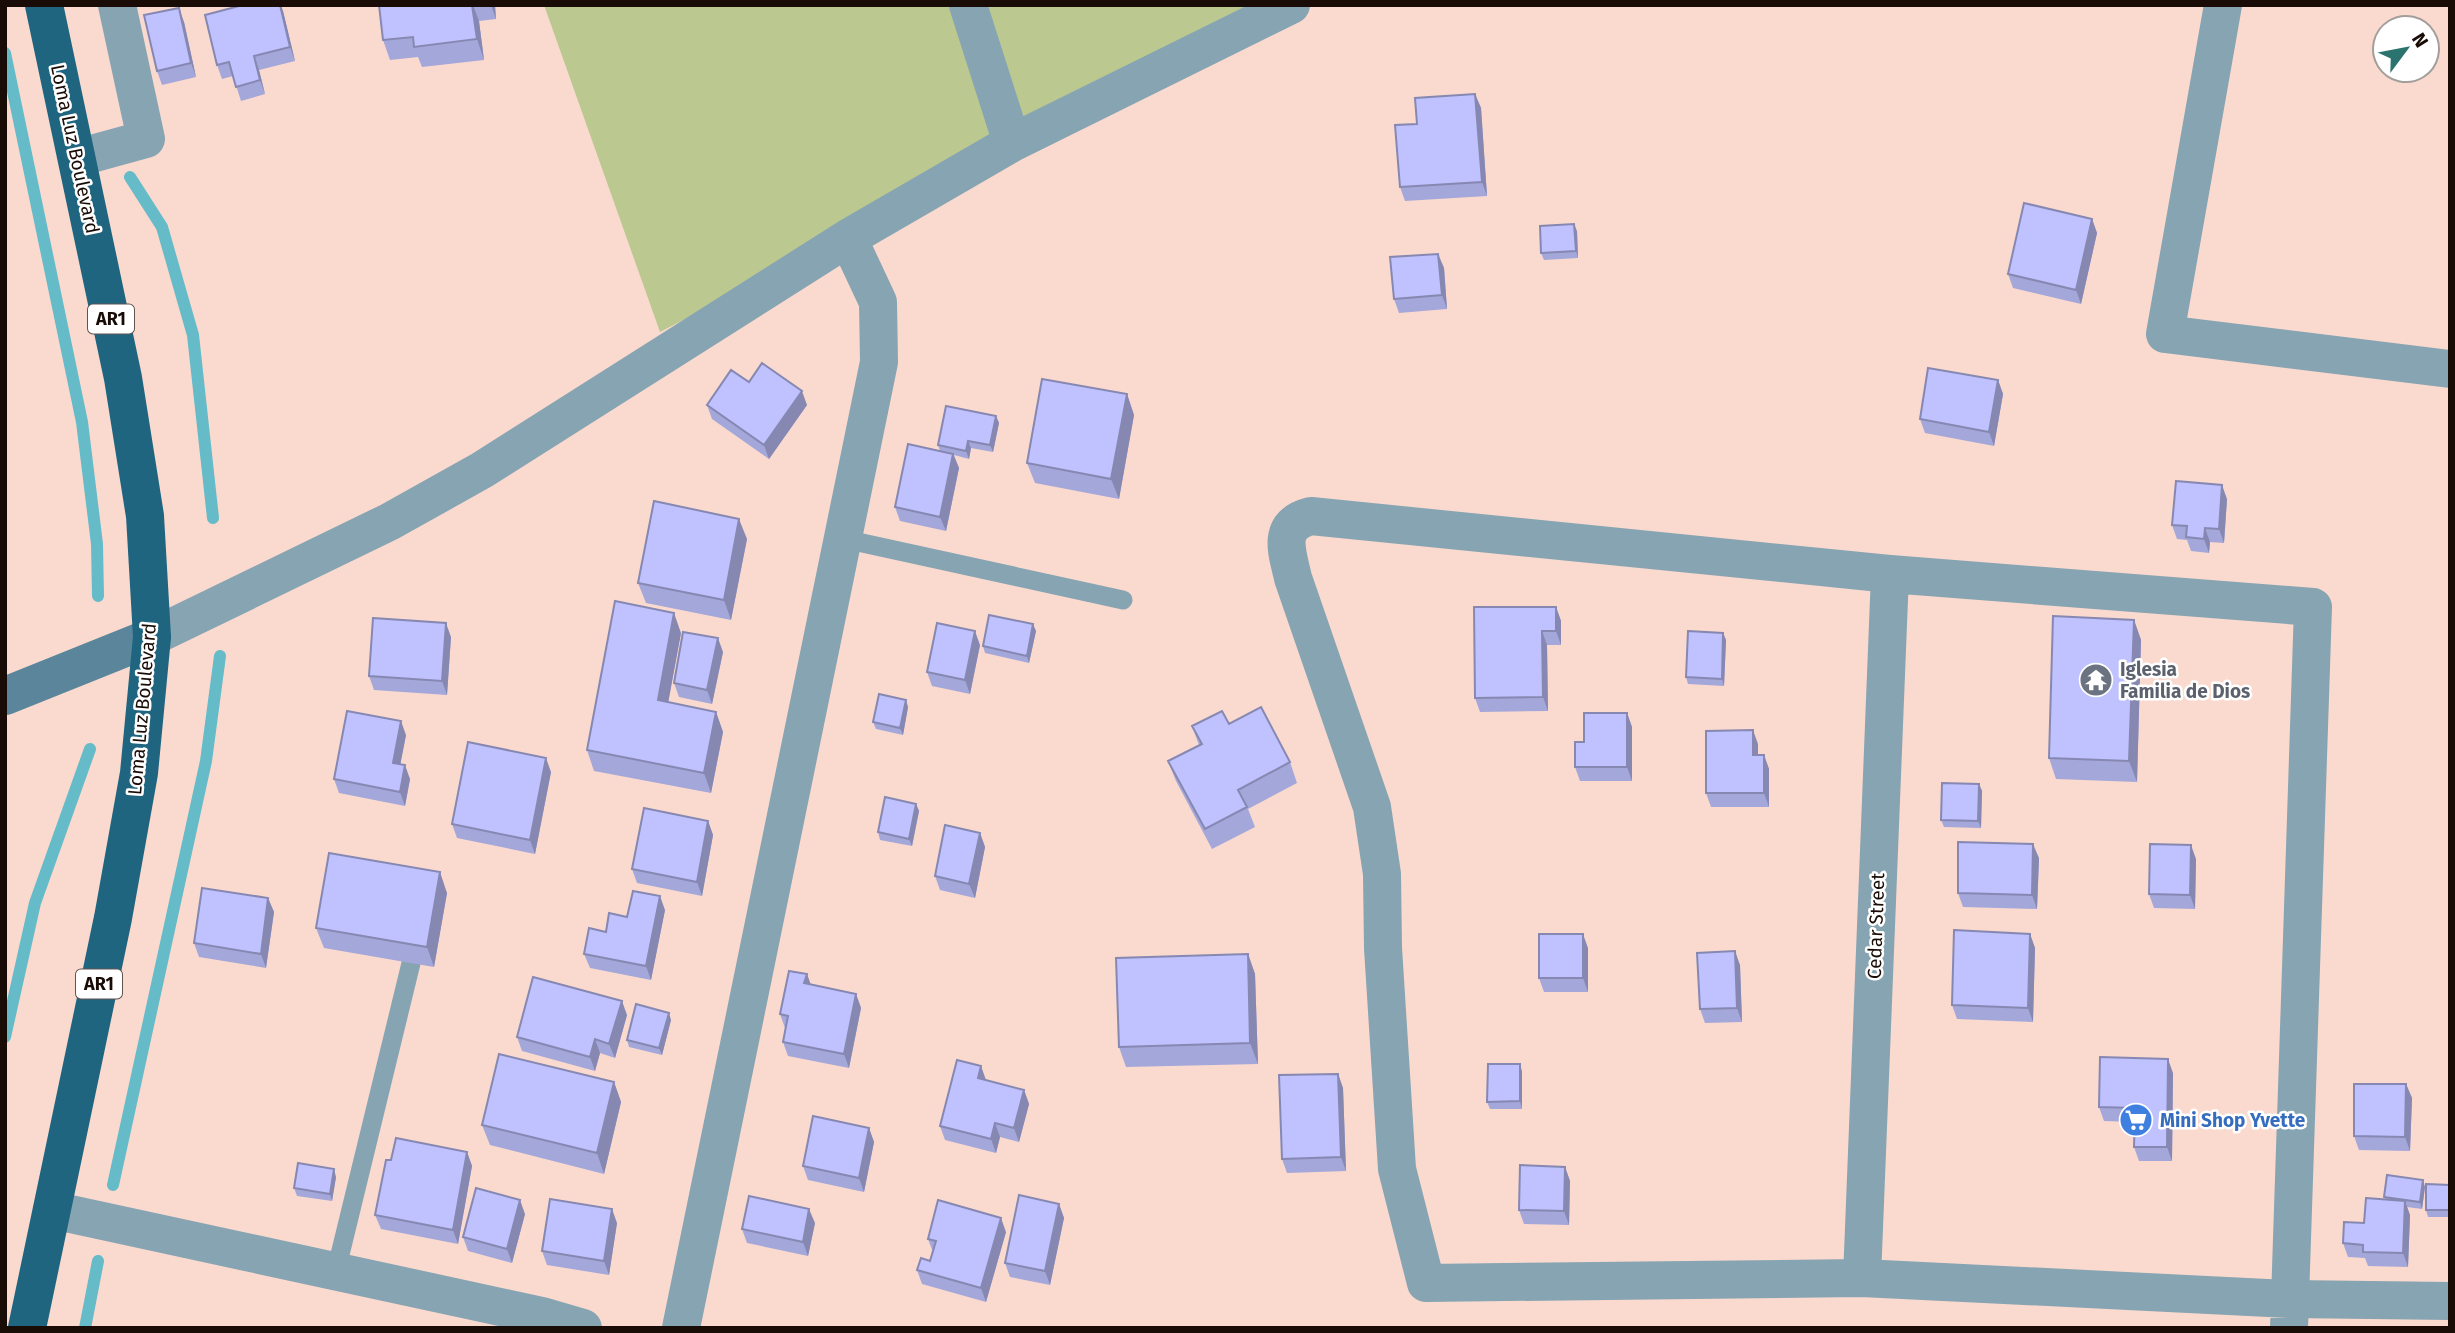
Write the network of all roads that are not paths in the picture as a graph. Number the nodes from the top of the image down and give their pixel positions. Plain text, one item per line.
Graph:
1 (44, 5) edge
2 (117, 5) edge
3 (968, 5) edge
4 (1291, 5) edge
5 (2223, 5) edge
6 (1013, 143) junction
7 (77, 158) junction
8 (848, 238) junction
9 (2450, 369) edge
10 (844, 539) junction
11 (1890, 574) junction
12 (1123, 600) dead end
13 (152, 637) junction
14 (5, 696) edge
15 (413, 955) edge
16 (52, 1210) junction
17 (336, 1271) junction
18 (1862, 1278) junction
19 (2450, 1301) edge
20 (2289, 1313) edge
21 (27, 1328) edge
22 (583, 1328) edge
23 (681, 1328) edge

1 - 7 highway, Loma Luz Boulevard / AR1
2 - 7 street
3 - 6 street
4 - 6 street
5 - 9 street
6 - 8 street
7 - 13 highway, Loma Luz Boulevard / AR1
8 - 10 street
8 - 13 street
10 - 12 lane
10 - 23 street
11 - 18 street, Cedar Street
11 - 18 street
11 - 20 street
13 - 14 main road
13 - 16 highway, Loma Luz Boulevard / AR1
15 - 17 lane
16 - 17 street
16 - 21 highway, Loma Luz Boulevard / AR1
17 - 22 street
18 - 20 street
19 - 20 street

